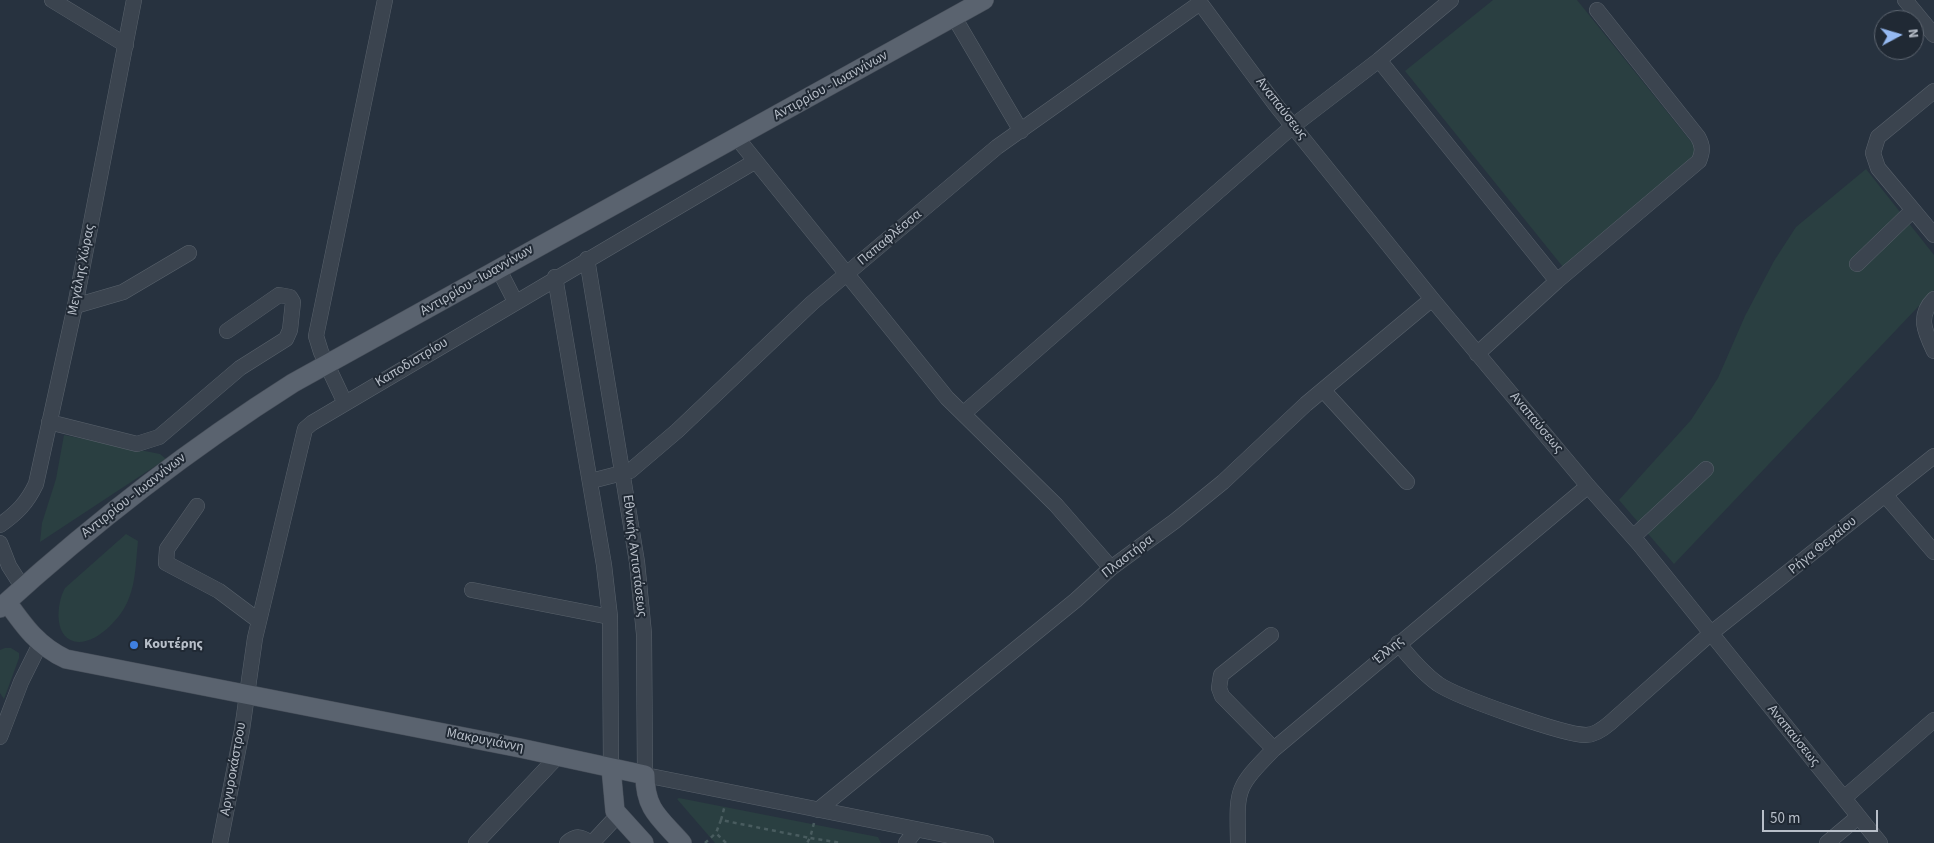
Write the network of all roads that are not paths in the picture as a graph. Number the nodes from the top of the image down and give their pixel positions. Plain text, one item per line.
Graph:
1 (52, 0) edge
2 (134, 0) edge
3 (385, 0) edge
4 (984, 0) edge
5 (1451, 0) edge
6 (1905, 0) edge
7 (1199, 1) edge
8 (1597, 10) dead end
9 (954, 17) junction
10 (1934, 35) edge
11 (126, 45) junction
12 (1379, 60) junction
13 (1934, 91) edge
14 (1292, 126) junction
15 (1021, 131) junction
16 (737, 138) junction
17 (754, 162) junction
18 (1913, 210) junction
19 (1934, 235) edge
20 (189, 252) dead end
21 (587, 259) junction
22 (1857, 264) dead end
23 (498, 268) junction
24 (846, 275) junction
25 (555, 277) junction
26 (1557, 281) junction
27 (1432, 299) junction
28 (1934, 299) edge
29 (515, 301) junction
30 (75, 306) junction
31 (290, 330) junction
32 (227, 331) dead end
33 (316, 336) junction
34 (1934, 351) edge
35 (1477, 354) junction
36 (326, 363) junction
37 (1323, 390) junction
38 (346, 403) junction
39 (964, 413) junction
40 (49, 422) junction
41 (1934, 456) edge
42 (1706, 469) dead end
43 (623, 474) junction
44 (591, 481) junction
45 (1407, 482) dead end
46 (1588, 486) junction
47 (1885, 495) junction
48 (197, 506) dead end
49 (0, 525) edge
50 (1633, 537) junction
51 (0, 543) edge
52 (1934, 552) edge
53 (1111, 568) junction
54 (23, 588) junction
55 (472, 590) dead end
56 (2, 601) edge
57 (610, 617) junction
58 (259, 621) junction
59 (1710, 634) junction
60 (1271, 635) dead end
61 (1398, 643) junction
62 (40, 644) junction
63 (246, 695) junction
64 (4, 710) edge
65 (1934, 720) edge
66 (0, 737) edge
67 (1274, 749) junction
68 (558, 756) junction
69 (611, 768) junction
70 (645, 775) junction
71 (1844, 798) junction
72 (818, 810) junction
73 (618, 815) junction
74 (1858, 817) junction
75 (916, 830) junction
76 (220, 843) edge
77 (476, 843) edge
78 (567, 843) edge
79 (591, 843) edge
80 (644, 843) edge
81 (682, 843) edge
82 (906, 843) edge
83 (986, 843) edge
84 (1238, 843) edge
85 (1828, 843) edge
86 (1880, 843) edge

1 - 11 street
2 - 11 street, Μεγάλης Χώρας
3 - 33 street
4 - 9 main road, Αντιρρίου - Ιωαννίνων
5 - 12 street
6 - 10 street
7 - 14 street, Αναπαύσεως
7 - 15 street, Παπαφλέσσα
8 - 26 street
9 - 15 street
9 - 16 main road, Αντιρρίου - Ιωαννίνων
11 - 30 street, Μεγάλης Χώρας
12 - 14 street
12 - 26 street
13 - 18 street
14 - 27 street, Αναπαύσεως
14 - 39 street
15 - 24 street, Παπαφλέσσα
16 - 17 street
16 - 23 main road, Αντιρρίου - Ιωαννίνων
17 - 21 street, Καποδιστρίου
17 - 24 street
18 - 19 street
18 - 22 street
20 - 30 street
21 - 25 street, Καποδιστρίου
21 - 43 street, Εθνικής Αντιστάσεως
23 - 29 street
23 - 36 main road, Αντιρρίου - Ιωαννίνων
24 - 39 street
24 - 43 street, Παπαφλέσσα
25 - 29 street, Καποδιστρίου
25 - 44 street
26 - 35 street
27 - 35 street, Αναπαύσεως
27 - 37 street, Πλαστήρα
28 - 34 street
29 - 38 street, Καποδιστρίου
30 - 40 street, Μεγάλης Χώρας
31 - 32 street
31 - 33 street
31 - 40 street
33 - 36 street
35 - 46 street, Αναπαύσεως
36 - 38 street
36 - 54 main road, Αντιρρίου - Ιωαννίνων
37 - 45 street
37 - 53 street, Πλαστήρα
38 - 58 street, Καποδιστρίου
39 - 53 street
40 - 49 street, Μεγάλης Χώρας
41 - 47 street, Ρήγα Φεραίου
42 - 50 street
43 - 44 street, Παπαφλέσσα
43 - 70 street, Εθνικής Αντιστάσεως
44 - 57 street
46 - 50 street, Αναπαύσεως
46 - 61 street, Έλλης
47 - 52 street
47 - 59 street, Ρήγα Φεραίου
48 - 58 street
50 - 59 street, Αναπαύσεως
51 - 54 street
53 - 72 street, Πλαστήρα
54 - 56 main road, Αντιρρίου - Ιωαννίνων
55 - 57 street
56 - 62 main road, Μακρυγιάννη
57 - 69 street
58 - 63 street, Καποδιστρίου
59 - 61 street, Ρήγα Φεραίου
59 - 71 street, Αναπαύσεως
60 - 67 street
61 - 67 street, Έλλης
62 - 63 main road, Μακρυγιάννη
62 - 64 street
63 - 68 main road, Μακρυγιάννη
63 - 76 street, Αργυροκάστρου
64 - 66 street
65 - 71 street
67 - 84 street, Έλλης
68 - 69 main road, Μακρυγιάννη
68 - 77 street
69 - 70 main road, Μακρυγιάννη
69 - 73 main road
70 - 72 street, Μακρυγιάννη
70 - 81 main road, Εθνικής Αντιστάσεως
71 - 74 street, Αναπαύσεως
72 - 75 street, Μακρυγιάννη
73 - 79 street
73 - 80 main road
74 - 85 street
74 - 86 street, Αναπαύσεως
75 - 82 street
75 - 83 street, Μακρυγιάννη
78 - 79 street

